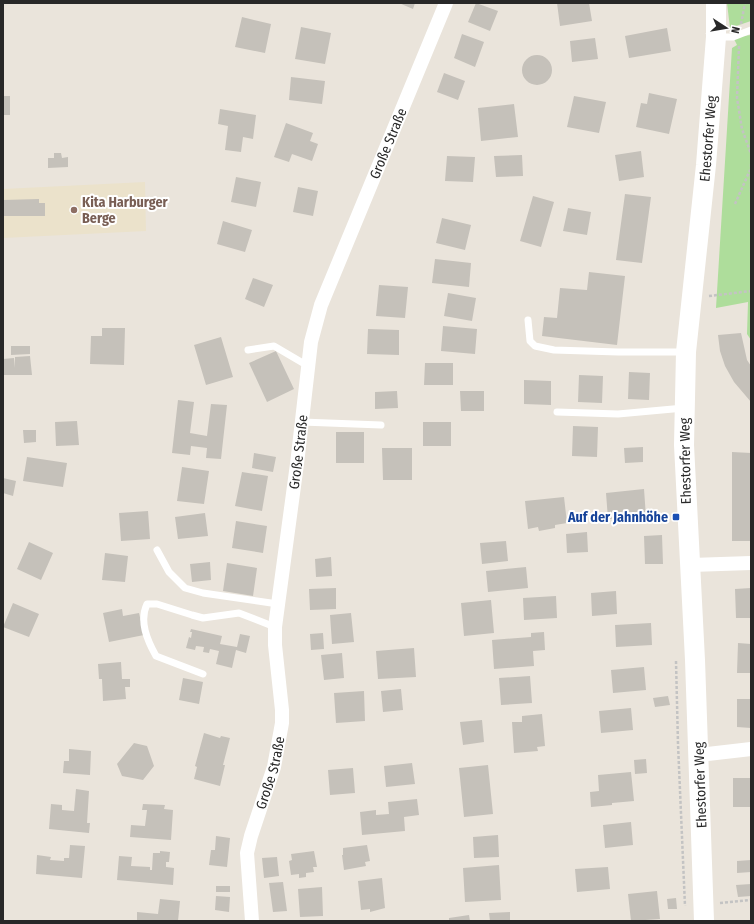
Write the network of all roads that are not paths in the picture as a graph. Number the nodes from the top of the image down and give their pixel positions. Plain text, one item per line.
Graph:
1 (446, 3) edge
2 (716, 3) edge
3 (751, 30) edge
4 (716, 37) junction
5 (528, 320) dead end
6 (248, 350) dead end
7 (686, 352) junction
8 (308, 366) junction
9 (684, 408) junction
10 (557, 412) dead end
11 (302, 422) junction
12 (381, 425) dead end
13 (158, 550) dead end
14 (751, 563) edge
15 (691, 565) junction
16 (278, 604) junction
17 (275, 626) junction
18 (203, 674) dead end
19 (751, 749) edge
20 (699, 755) junction
21 (252, 921) edge
22 (704, 921) edge

1 - 8 street, Große Straße
2 - 4 main road, Ehestorfer Weg
3 - 4 lane
4 - 7 main road, Ehestorfer Weg
5 - 7 lane
6 - 8 lane
7 - 9 main road, Ehestorfer Weg
8 - 11 street, Große Straße
9 - 10 lane
9 - 15 main road, Ehestorfer Weg
11 - 12 lane
11 - 16 street, Große Straße
13 - 16 lane
14 - 15 street
15 - 20 main road, Ehestorfer Weg
16 - 17 street, Große Straße
17 - 18 lane
17 - 21 street, Große Straße
19 - 20 street
20 - 22 main road, Ehestorfer Weg

